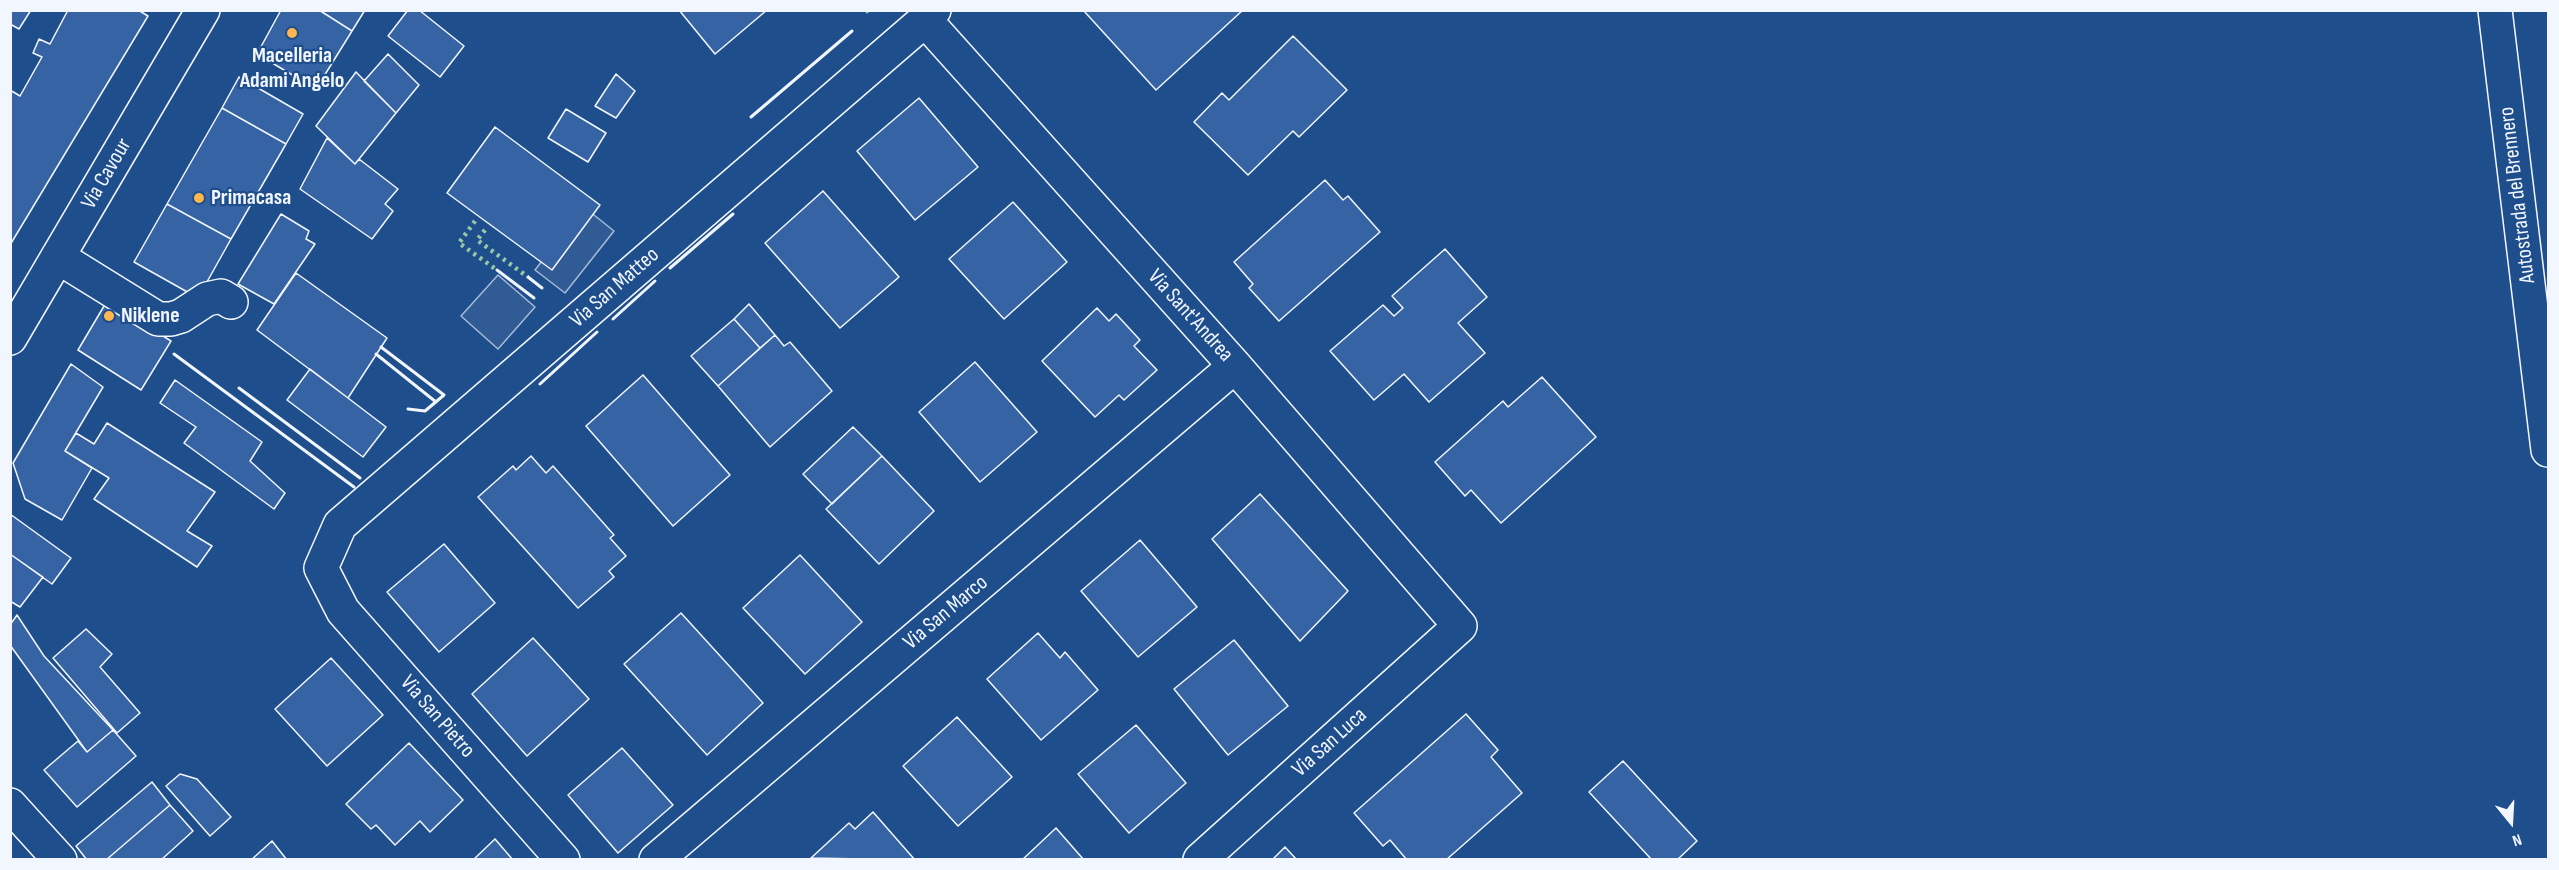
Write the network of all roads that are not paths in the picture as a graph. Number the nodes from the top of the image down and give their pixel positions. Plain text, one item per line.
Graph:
1 (203, 10) edge
2 (2495, 10) edge
3 (930, 15) edge
4 (58, 257) junction
5 (231, 302) dead end
6 (10, 338) edge
7 (1235, 366) junction
8 (2548, 450) edge
9 (321, 568) joint
10 (1460, 626) joint
11 (10, 806) edge
12 (60, 860) edge
13 (563, 860) edge
14 (656, 860) edge
15 (1200, 860) edge

1 - 4 main road, Via Cavour
2 - 8 main road, Autostrada del Brennero
3 - 7 main road, Via Sant'Andrea
3 - 9 main road, Via San Matteo
4 - 5 main road
4 - 6 main road, Via Cavour
7 - 10 main road, Via Sant'Andrea
7 - 14 main road, Via San Marco
9 - 13 main road, Via San Pietro
10 - 15 main road, Via San Luca
11 - 12 main road

